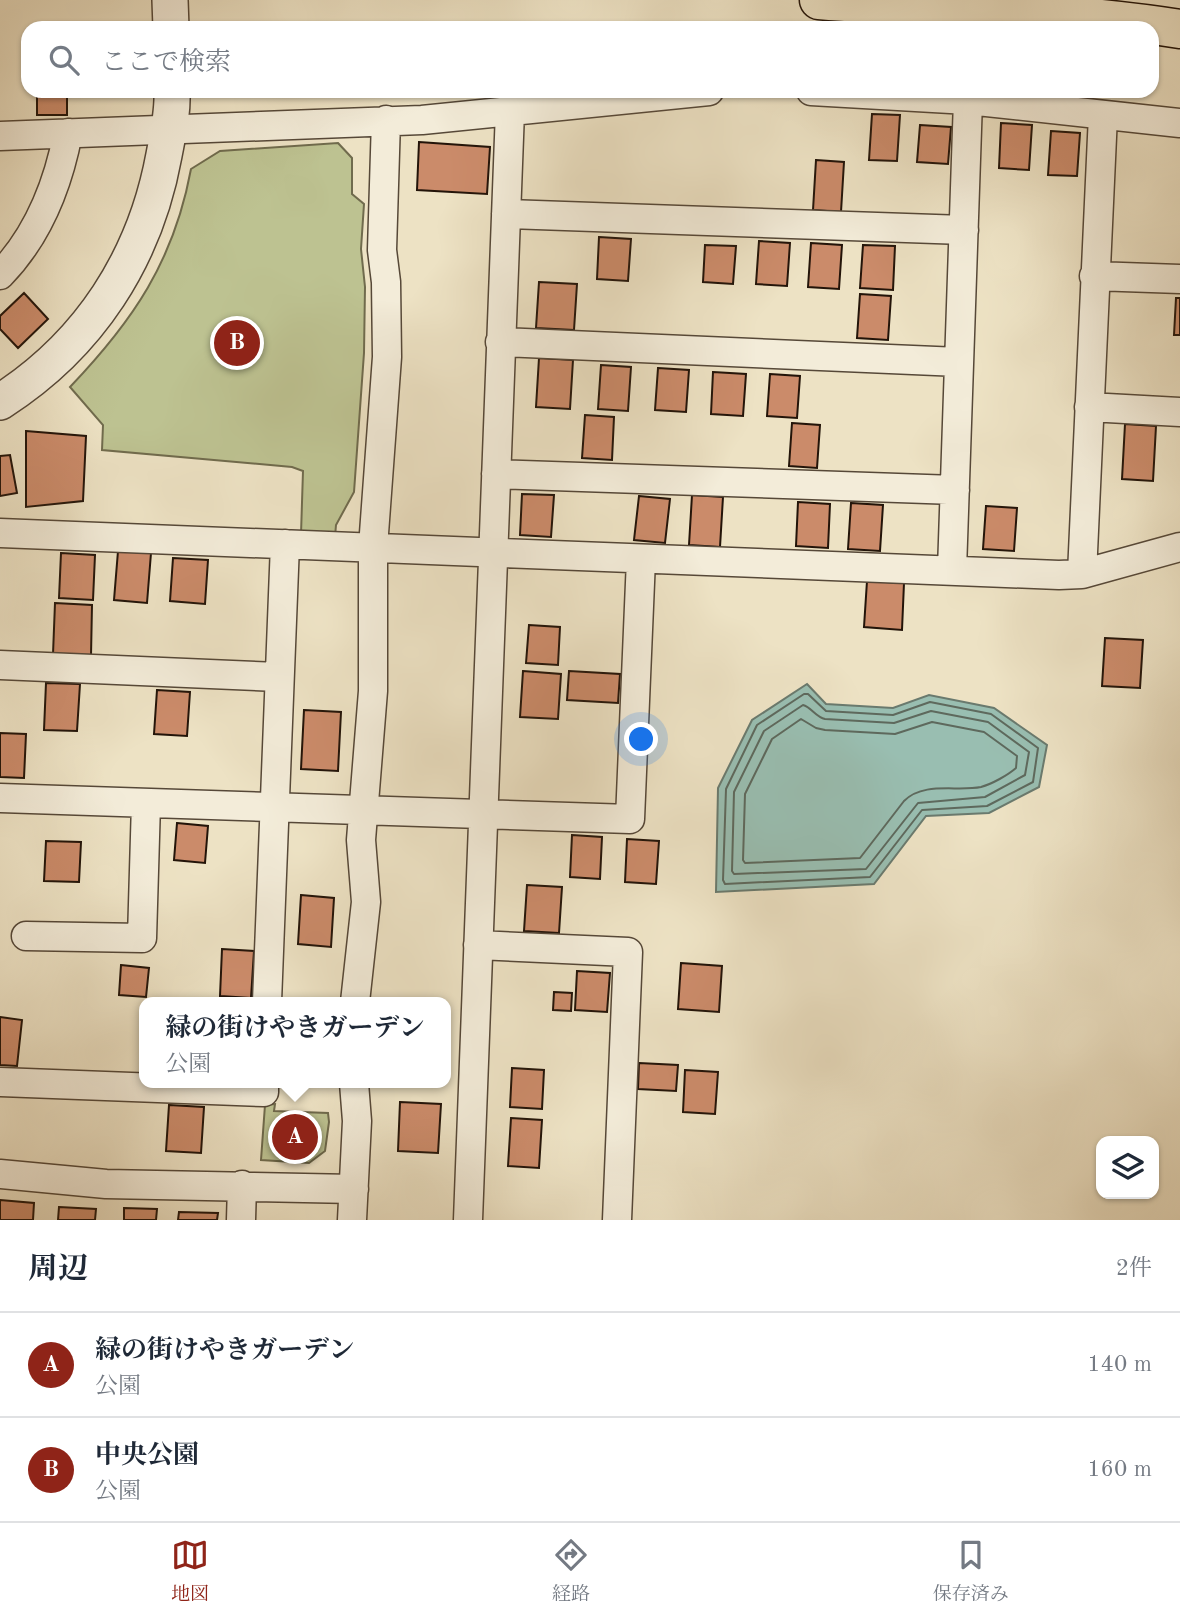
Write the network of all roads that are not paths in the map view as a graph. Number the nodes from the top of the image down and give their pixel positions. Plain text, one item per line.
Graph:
1 (170, 0) edge
2 (819, 0) edge
3 (171, 21) edge
4 (1111, 21) edge
5 (1159, 27) edge
6 (1180, 29) edge
7 (639, 98) edge
8 (933, 98) edge
9 (968, 100) junction
10 (171, 109) edge
11 (510, 111) junction
12 (1103, 115) junction
13 (386, 120) junction
14 (1180, 123) edge
15 (68, 133) junction
16 (0, 136) edge
17 (506, 215) junction
18 (964, 230) junction
19 (0, 275) edge
20 (1094, 276) junction
21 (1180, 279) edge
22 (500, 342) junction
23 (960, 362) junction
24 (0, 402) edge
25 (1089, 407) junction
26 (1180, 412) edge
27 (496, 474) junction
28 (955, 490) junction
29 (0, 533) edge
30 (285, 544) junction
31 (373, 547) junction
32 (1180, 547) edge
33 (494, 554) junction
34 (641, 559) junction
35 (952, 570) junction
36 (1082, 574) junction
37 (0, 665) edge
38 (278, 677) junction
39 (0, 797) edge
40 (146, 803) junction
41 (273, 808) junction
42 (362, 809) junction
43 (483, 815) junction
44 (26, 936) dead end
45 (478, 945) junction
46 (267, 997) edge
47 (356, 997) edge
48 (0, 1082) edge
49 (139, 1087) edge
50 (158, 1088) edge
51 (264, 1088) edge
52 (354, 1088) edge
53 (0, 1174) edge
54 (242, 1185) junction
55 (354, 1189) junction
56 (241, 1220) edge
57 (352, 1220) edge
58 (468, 1220) edge
59 (617, 1220) edge

1 - 3 street
2 - 4 highway
5 - 6 highway
7 - 11 street
8 - 9 street
9 - 12 street
9 - 18 street
10 - 13 street
10 - 15 street
10 - 24 street
11 - 13 street
11 - 17 street
12 - 14 street
12 - 20 street
13 - 31 street
15 - 16 street
15 - 19 street
17 - 18 street
17 - 22 street
18 - 23 street
20 - 21 street
20 - 25 street
22 - 23 street
22 - 27 street
23 - 28 street
25 - 26 street
25 - 36 street
27 - 28 street
27 - 33 street
28 - 35 street
29 - 30 street
30 - 31 street
30 - 38 street
31 - 33 street
31 - 42 street
32 - 36 street
33 - 34 street
33 - 43 street
34 - 35 street
34 - 43 street
35 - 36 street
37 - 38 street
38 - 41 street
39 - 40 street
40 - 41 street
40 - 44 street
41 - 42 street
41 - 46 street
42 - 43 street
42 - 47 street
43 - 45 street
45 - 58 street
45 - 59 street
48 - 49 street
50 - 51 street
52 - 55 street
53 - 54 street
54 - 55 street
54 - 56 street
55 - 57 street

